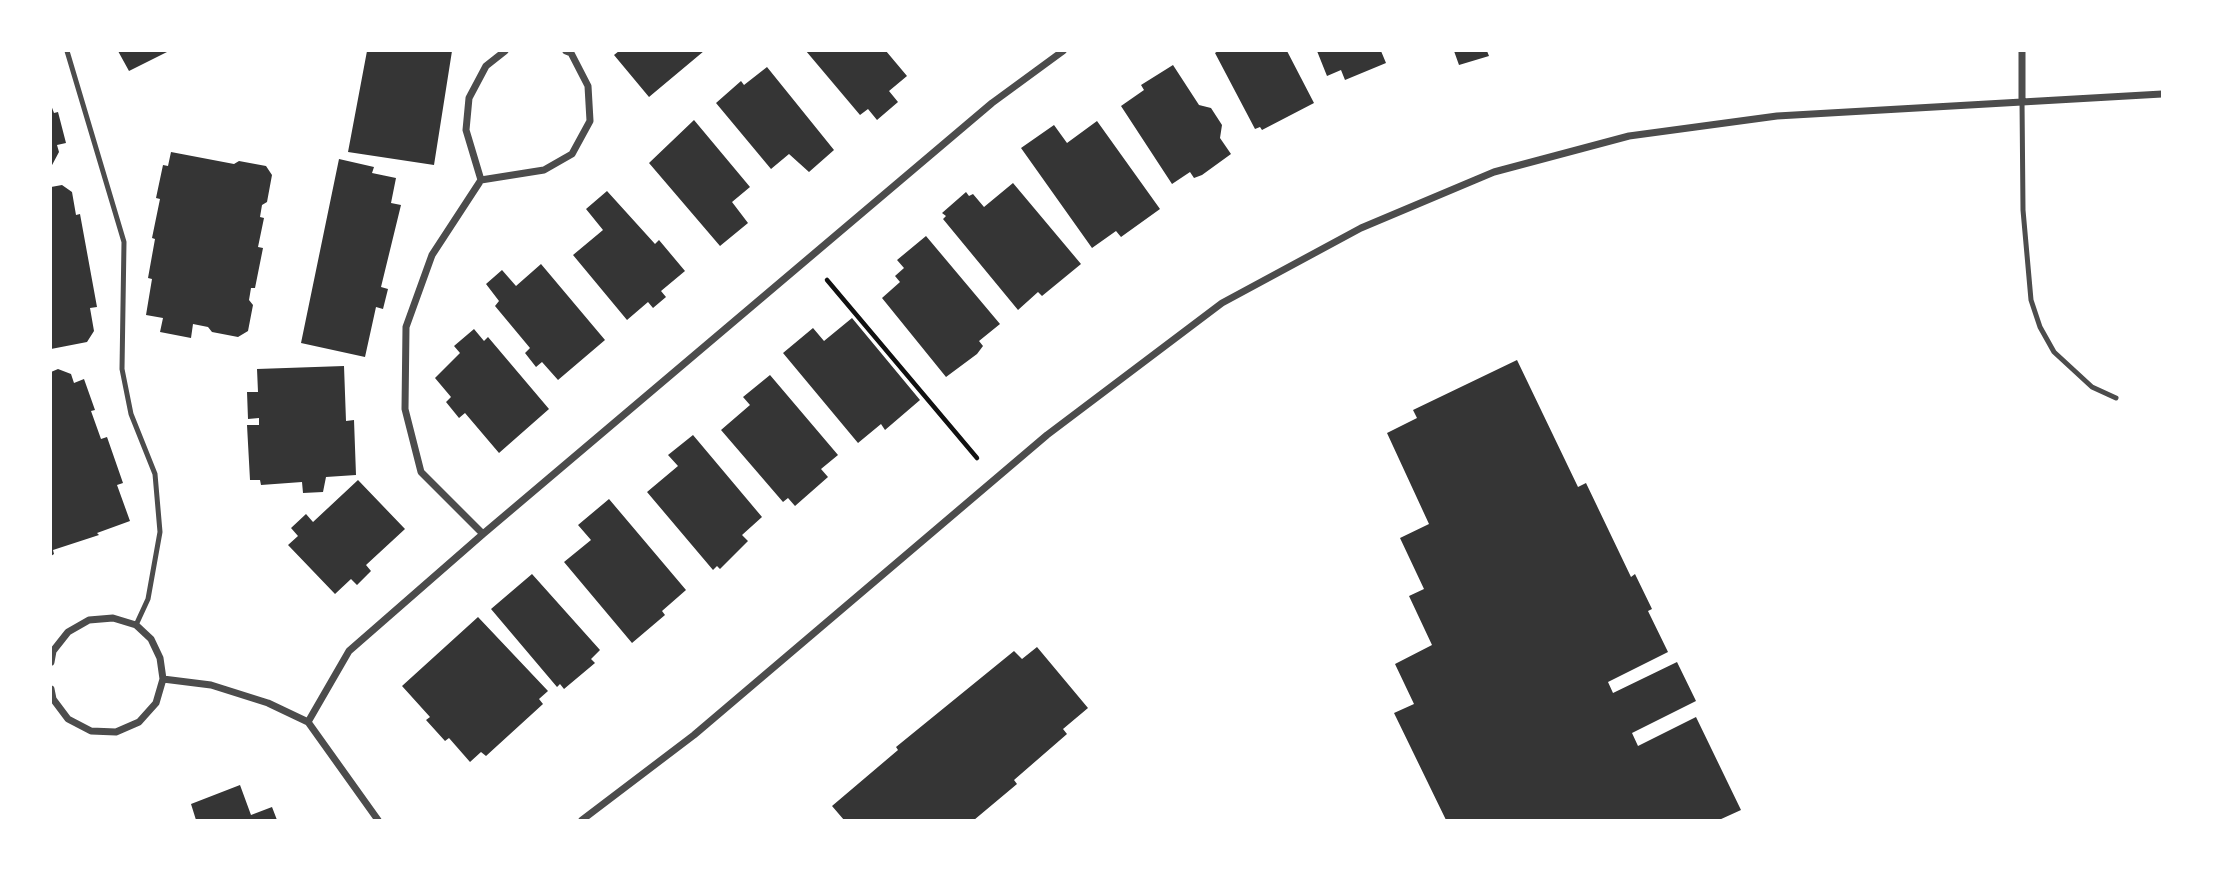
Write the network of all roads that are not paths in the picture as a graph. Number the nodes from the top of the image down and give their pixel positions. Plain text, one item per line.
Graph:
1 (67, 51) edge
2 (505, 51) edge
3 (566, 51) edge
4 (1063, 51) edge
5 (2022, 51) edge
6 (2162, 94) edge
7 (2022, 100) junction
8 (481, 180) junction
9 (2116, 398) dead end
10 (483, 534) junction
11 (136, 625) junction
12 (51, 662) edge
13 (163, 679) junction
14 (51, 689) edge
15 (52, 699) edge
16 (308, 722) junction
17 (378, 820) edge
18 (582, 820) edge

1 - 11 lane
2 - 8 street
3 - 8 street
4 - 10 street
5 - 7 street
6 - 7 street
7 - 9 lane
7 - 18 street
8 - 10 street
10 - 16 street
11 - 12 street
11 - 13 street
13 - 15 street
13 - 16 street
14 - 15 street
16 - 17 street

